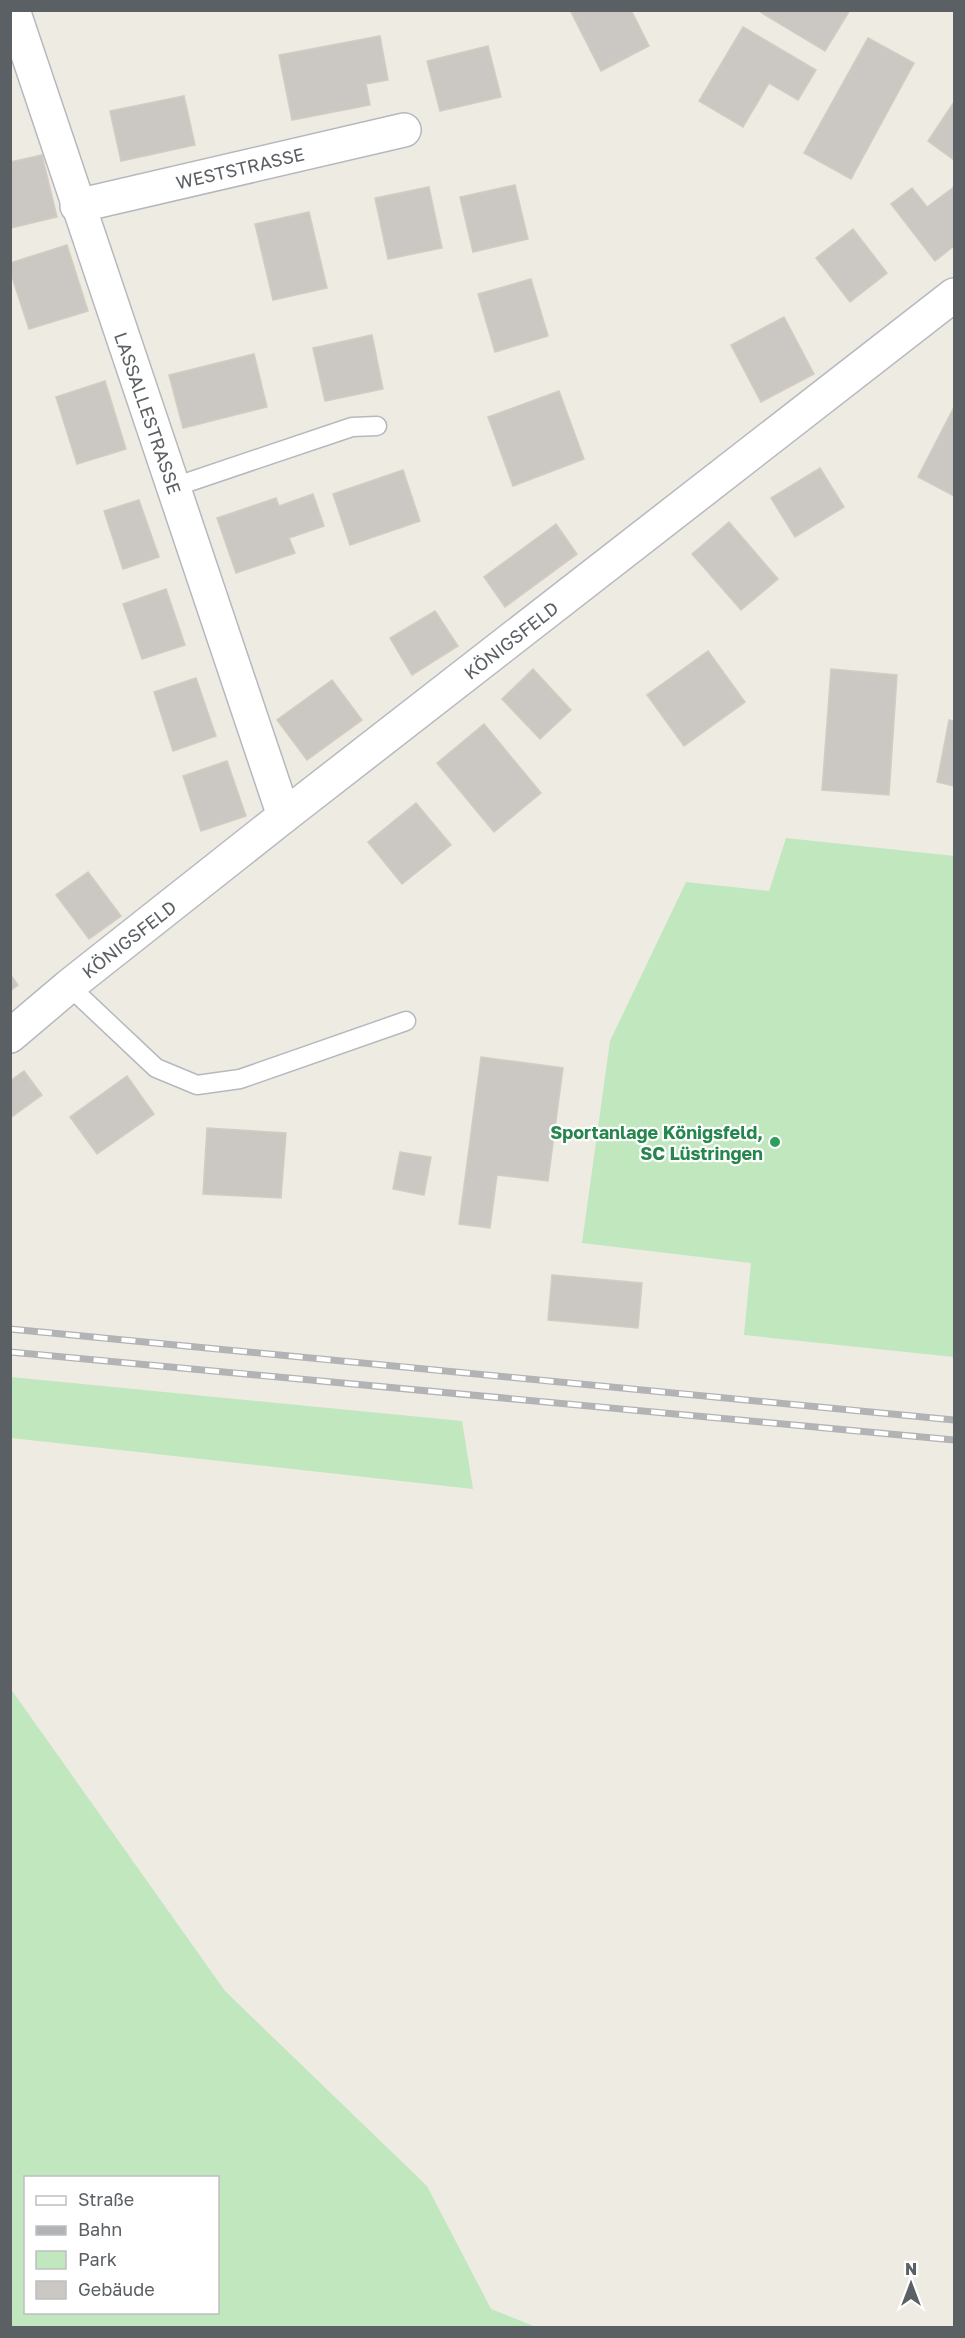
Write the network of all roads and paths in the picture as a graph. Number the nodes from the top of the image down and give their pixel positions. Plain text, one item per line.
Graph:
1 (13, 10) edge
2 (404, 130) dead end
3 (77, 206) junction
4 (954, 295) edge
5 (378, 426) dead end
6 (174, 487) junction
7 (284, 816) junction
8 (69, 986) junction
9 (406, 1021) dead end
10 (10, 1036) edge

1 - 3 street, LASSALLESTRASSE
2 - 3 street, WESTSTRASSE
3 - 6 street, LASSALLESTRASSE
4 - 7 street, KÖNIGSFELD
5 - 6 lane
6 - 7 street, LASSALLESTRASSE
7 - 8 street, KÖNIGSFELD
8 - 9 lane, KÖNIGSFELD
8 - 10 street, KÖNIGSFELD

